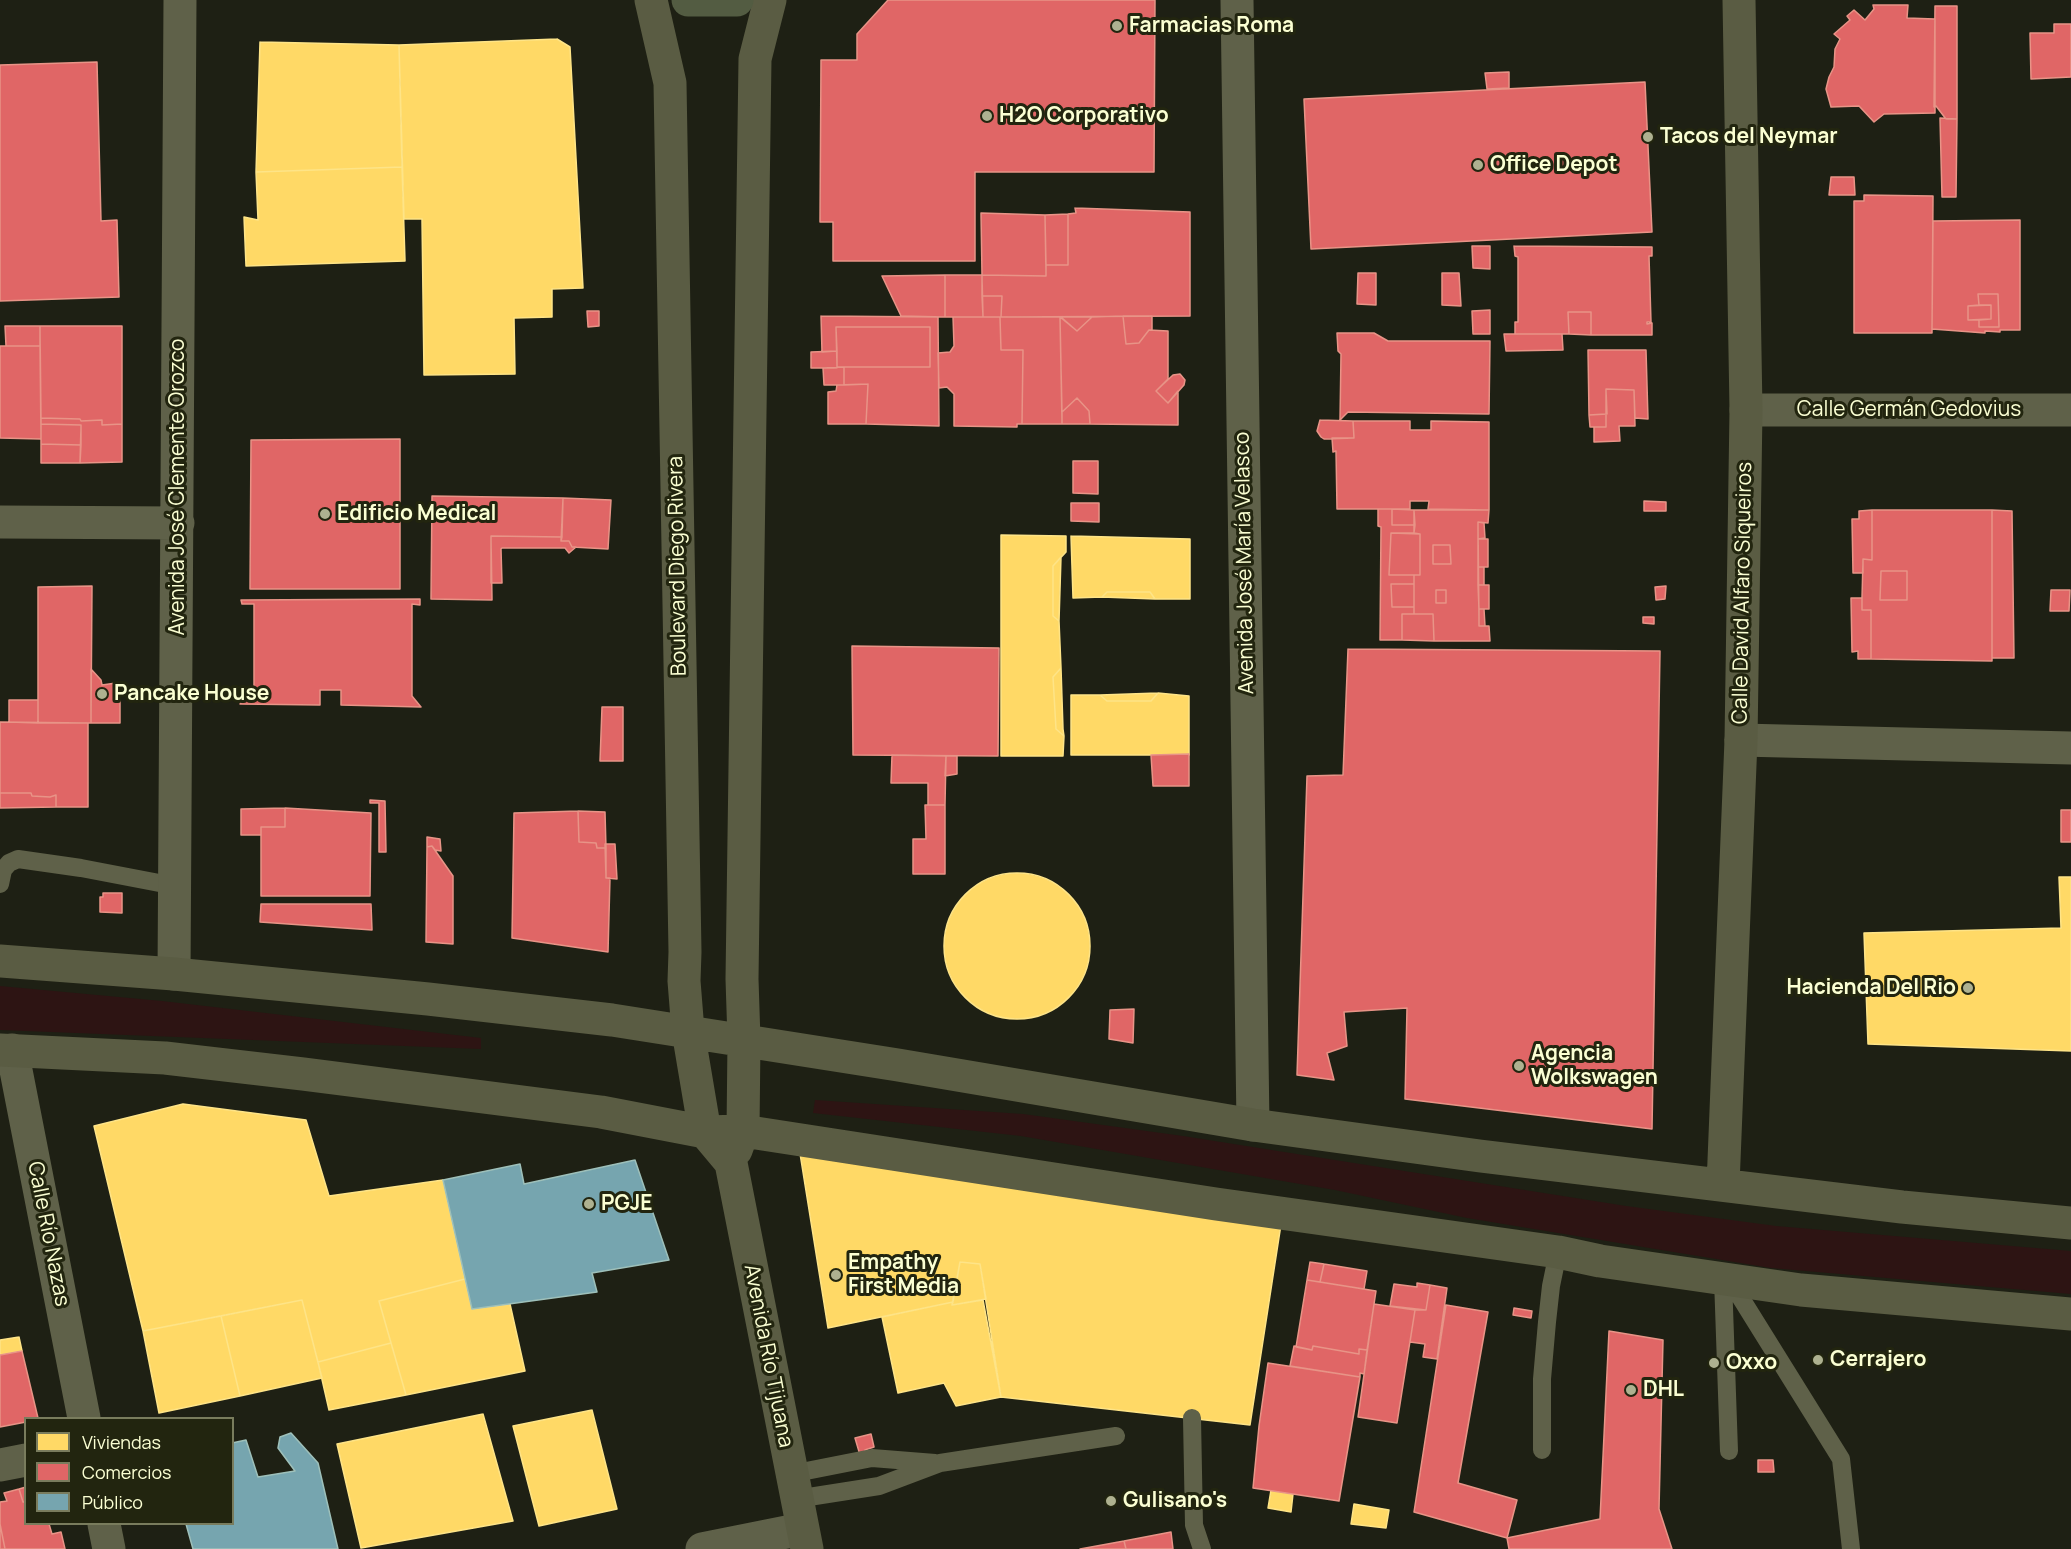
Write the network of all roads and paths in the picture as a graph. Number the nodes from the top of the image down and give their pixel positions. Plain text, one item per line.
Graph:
1 (180, 0) edge
2 (651, 0) edge
3 (688, 0) edge
4 (737, 0) edge
5 (770, 0) edge
6 (1237, 0) edge
7 (1739, 0) edge
8 (1746, 410) junction
9 (2071, 410) edge
10 (0, 522) edge
11 (178, 523) junction
12 (1741, 740) junction
13 (2071, 748) edge
14 (0, 884) edge
15 (175, 886) junction
16 (0, 962) edge
17 (174, 974) junction
18 (687, 1031) junction
19 (744, 1040) junction
20 (6, 1050) edge
21 (1253, 1125) junction
22 (743, 1131) junction
23 (705, 1132) junction
24 (731, 1163) junction
25 (1723, 1185) junction
26 (2071, 1223) edge
27 (1558, 1252) junction
28 (1726, 1279) junction
29 (2071, 1314) edge
30 (84, 1417) edge
31 (1192, 1418) dead end
32 (1116, 1436) dead end
33 (1542, 1450) dead end
34 (1729, 1451) dead end
35 (24, 1460) edge
36 (940, 1463) junction
37 (0, 1465) edge
38 (799, 1513) edge
39 (104, 1525) edge
40 (109, 1549) edge
41 (702, 1549) edge
42 (1202, 1549) edge
43 (1851, 1549) edge

1 - 11 street, Avenida José Clemente Orozco
2 - 18 main road, Boulevard Diego Rivera
3 - 4 main road
5 - 19 main road
6 - 21 street, Avenida José María Velasco
7 - 8 main road, Calle David Alfaro Siqueiros
8 - 9 street, Calle Germán Gedovius
8 - 12 main road, Calle David Alfaro Siqueiros
10 - 11 street
11 - 15 street, Avenida José Clemente Orozco
12 - 13 street
12 - 25 main road, Calle David Alfaro Siqueiros
14 - 15 lane
15 - 17 street, Avenida José Clemente Orozco
16 - 17 main road
17 - 18 main road
18 - 19 main road
18 - 23 main road, Boulevard Diego Rivera
19 - 21 main road
19 - 22 main road
20 - 23 main road
20 - 30 street, Calle Río Nazas
21 - 25 main road
22 - 23 main road
22 - 24 main road
22 - 27 main road
23 - 24 main road, Avenida Río Tijuana
24 - 38 main road, Avenida Río Tijuana
25 - 26 main road
27 - 28 main road
27 - 33 lane
28 - 29 main road
28 - 34 lane
28 - 43 lane
31 - 42 lane
32 - 36 lane
35 - 37 street
36 - 38 lane
36 - 38 lane
38 - 41 street
39 - 40 street

